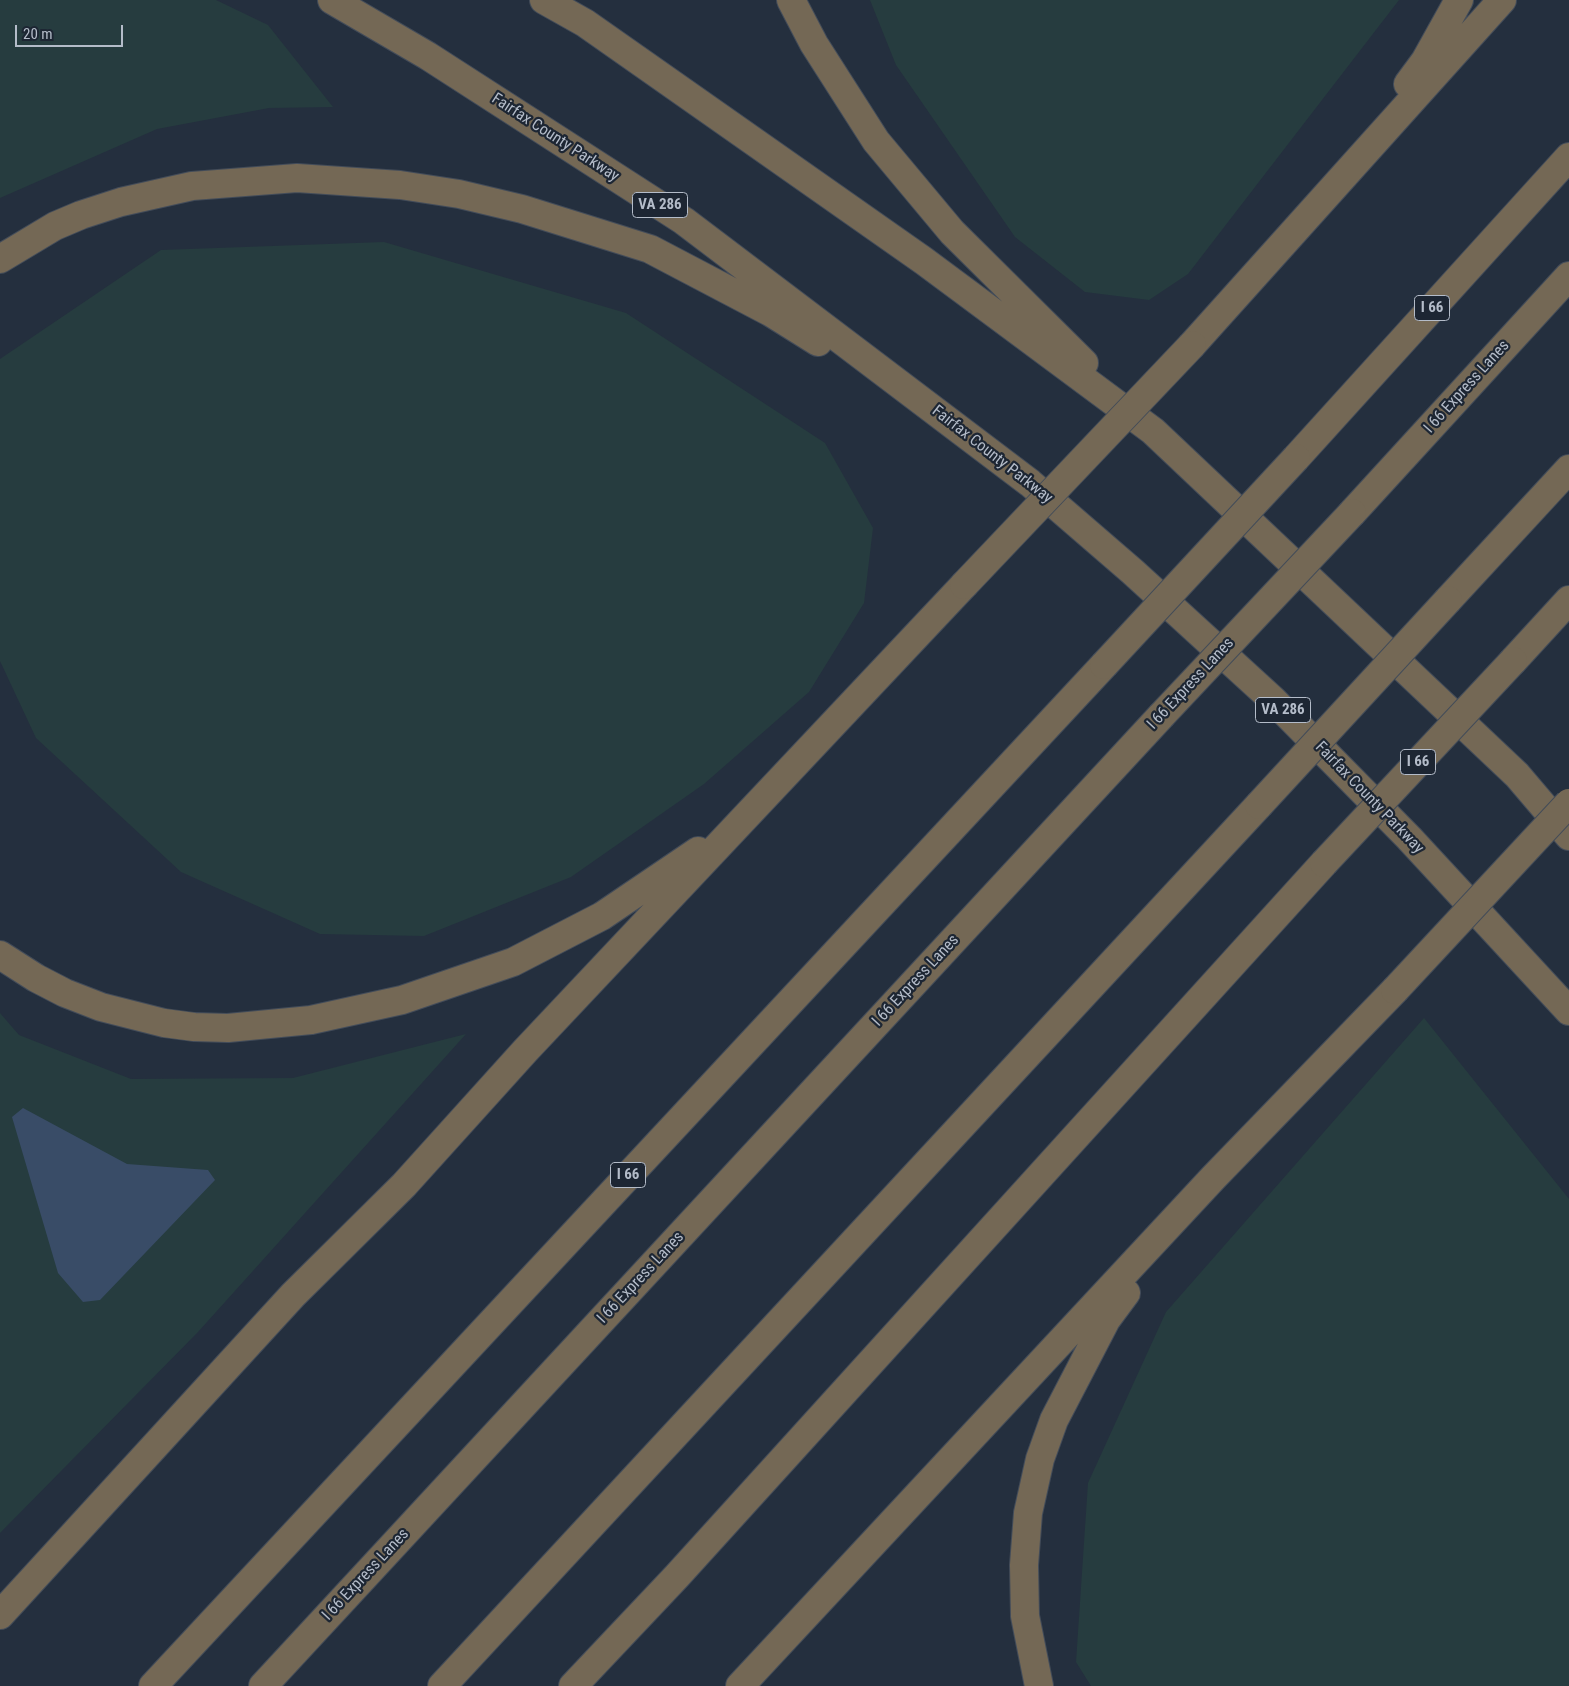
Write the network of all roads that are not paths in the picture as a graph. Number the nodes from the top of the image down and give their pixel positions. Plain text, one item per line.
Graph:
1 (332, 0) edge
2 (544, 0) edge
3 (791, 0) edge
4 (1459, 0) edge
5 (1502, 0) edge
6 (1569, 157) edge
7 (1315, 209) junction
8 (0, 259) edge
9 (1569, 276) edge
10 (1153, 431) junction
11 (970, 437) junction
12 (1569, 469) edge
13 (1569, 600) edge
14 (1569, 803) edge
15 (739, 824) junction
16 (1569, 836) edge
17 (0, 955) edge
18 (1569, 1011) edge
19 (1213, 1178) junction
20 (0, 1615) edge
21 (154, 1686) edge
22 (263, 1686) edge
23 (442, 1686) edge
24 (573, 1686) edge
25 (740, 1686) edge
26 (1039, 1686) edge

1 - 11 highway, Fairfax County Parkway / VA 286
2 - 10 highway
3 - 10 highway
4 - 7 highway
5 - 7 highway
6 - 21 highway, I 66, bridge
7 - 15 highway, bridge
8 - 11 highway
9 - 22 highway, I 66 Express Lanes, bridge
10 - 16 highway
11 - 18 highway, Fairfax County Parkway / VA 286
12 - 23 highway, bridge
13 - 24 highway, I 66, bridge
14 - 19 highway, bridge
15 - 17 highway
15 - 20 highway
19 - 25 highway
19 - 26 highway

